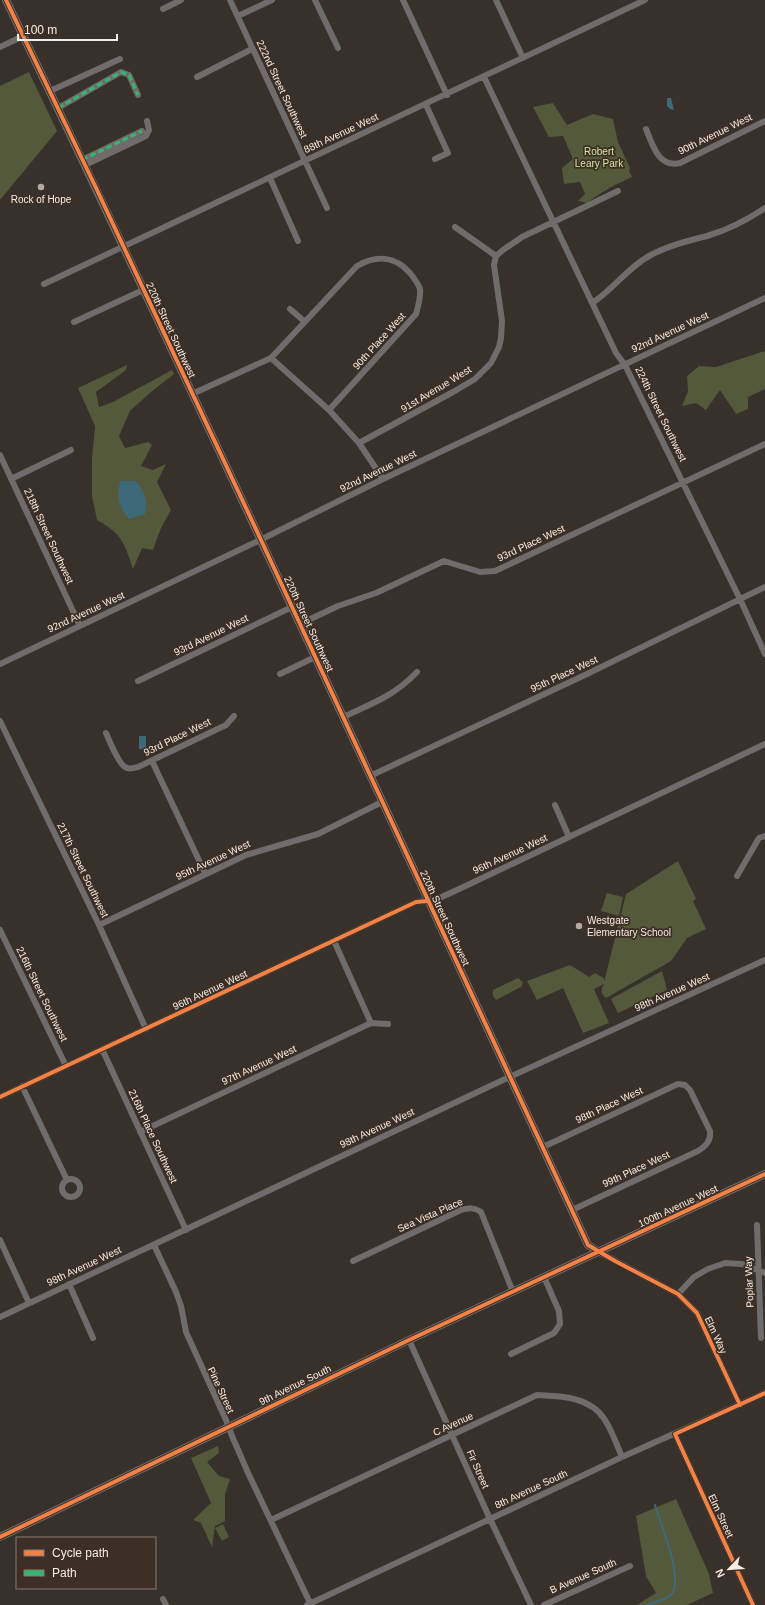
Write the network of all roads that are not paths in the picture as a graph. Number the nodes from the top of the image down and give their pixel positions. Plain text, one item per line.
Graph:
1 (6, 0) edge
2 (180, 0) edge
3 (230, 0) edge
4 (272, 0) edge
5 (315, 0) edge
6 (402, 0) edge
7 (496, 0) edge
8 (646, 0) edge
9 (162, 9) dead end
10 (238, 16) junction
11 (23, 36) junction
12 (0, 47) edge
13 (338, 48) dead end
14 (252, 49) junction
15 (523, 58) junction
16 (120, 59) dead end
17 (197, 77) dead end
18 (484, 77) junction
19 (50, 91) junction
20 (138, 95) dead end
21 (447, 95) junction
22 (426, 105) junction
23 (58, 108) junction
24 (148, 121) dead end
25 (765, 121) edge
26 (646, 129) dead end
27 (142, 131) dead end
28 (435, 160) dead end
29 (305, 161) junction
30 (84, 162) junction
31 (270, 178) junction
32 (618, 191) dead end
33 (327, 208) dead end
34 (765, 208) edge
35 (553, 222) junction
36 (454, 227) dead end
37 (298, 241) dead end
38 (124, 247) junction
39 (496, 256) junction
40 (44, 284) dead end
41 (143, 290) junction
42 (765, 298) edge
43 (592, 303) junction
44 (290, 309) dead end
45 (304, 321) junction
46 (74, 322) dead end
47 (271, 358) junction
48 (625, 365) junction
49 (192, 394) junction
50 (329, 410) junction
51 (359, 443) junction
52 (765, 444) edge
53 (71, 450) dead end
54 (0, 455) edge
55 (11, 479) junction
56 (383, 479) junction
57 (683, 483) junction
58 (261, 540) junction
59 (765, 587) edge
60 (740, 599) junction
61 (292, 607) junction
62 (300, 624) junction
63 (80, 626) junction
64 (765, 654) edge
65 (315, 657) junction
66 (0, 664) edge
67 (417, 672) dead end
68 (280, 674) dead end
69 (138, 681) dead end
70 (234, 716) dead end
71 (343, 717) junction
72 (0, 721) edge
73 (106, 733) dead end
74 (765, 744) edge
75 (152, 761) junction
76 (370, 776) junction
77 (382, 802) junction
78 (555, 805) dead end
79 (765, 836) edge
80 (569, 837) junction
81 (205, 873) junction
82 (737, 876) dead end
83 (428, 901) junction
84 (99, 925) junction
85 (0, 930) edge
86 (334, 941) junction
87 (765, 960) edge
88 (371, 1023) junction
89 (388, 1024) dead end
90 (146, 1029) junction
91 (102, 1049) junction
92 (66, 1066) junction
93 (510, 1077) junction
94 (22, 1086) junction
95 (0, 1097) edge
96 (140, 1132) junction
97 (708, 1143) joint
98 (543, 1147) junction
99 (765, 1174) edge
100 (67, 1180) dead end
101 (572, 1210) junction
102 (757, 1225) dead end
103 (186, 1230) junction
104 (0, 1240) edge
105 (154, 1245) junction
106 (598, 1252) junction
107 (352, 1261) dead end
108 (758, 1270) junction
109 (765, 1273) edge
110 (544, 1277) junction
111 (69, 1284) junction
112 (513, 1292) junction
113 (678, 1294) junction
114 (29, 1302) junction
115 (0, 1317) edge
116 (93, 1338) dead end
117 (761, 1338) dead end
118 (409, 1340) junction
119 (511, 1354) dead end
120 (765, 1393) edge
121 (740, 1405) junction
122 (229, 1426) junction
123 (675, 1434) junction
124 (452, 1435) junction
125 (622, 1457) junction
126 (490, 1519) junction
127 (271, 1520) junction
128 (0, 1537) edge
129 (630, 1566) dead end
130 (309, 1605) edge
131 (531, 1605) edge
132 (544, 1605) edge
133 (753, 1605) edge

1 - 11 main road, 220th Street Southwest
2 - 9 street
3 - 10 street, 222nd Street Southwest
4 - 10 street
5 - 13 street
6 - 21 street
7 - 15 street
8 - 15 street, 88th Avenue West
10 - 14 street, 222nd Street Southwest
11 - 12 street
11 - 19 main road, 220th Street Southwest
14 - 17 street
14 - 29 street, 222nd Street Southwest
15 - 18 street, 88th Avenue West
16 - 19 street
18 - 21 street, 88th Avenue West
18 - 35 street, 224th Street Southwest
19 - 23 main road, 220th Street Southwest
20 - 23 street
21 - 22 street, 88th Avenue West
22 - 28 street
22 - 29 street, 88th Avenue West
23 - 30 main road, 220th Street Southwest
24 - 30 street
25 - 26 street, 90th Avenue West
27 - 30 street
29 - 31 street, 88th Avenue West
29 - 33 street, 222nd Street Southwest
30 - 38 main road, 220th Street Southwest
31 - 37 street
31 - 38 street, 88th Avenue West
32 - 35 street
34 - 43 street
35 - 39 street
35 - 43 street, 224th Street Southwest
36 - 39 street
38 - 40 street, 88th Avenue West
38 - 41 main road, 220th Street Southwest
39 - 51 street, 91st Avenue West
41 - 46 street
41 - 49 main road, 220th Street Southwest
42 - 48 street, 92nd Avenue West
43 - 48 street, 224th Street Southwest
44 - 45 street
45 - 47 street
45 - 50 street, 90th Place West
47 - 49 street
47 - 50 street
48 - 56 street, 92nd Avenue West
48 - 57 street, 224th Street Southwest
49 - 58 main road, 220th Street Southwest
50 - 51 street
51 - 56 street
52 - 57 street, 93rd Place West
53 - 55 street
54 - 55 street, 218th Street Southwest
55 - 63 street, 218th Street Southwest
56 - 58 street, 92nd Avenue West
57 - 60 street, 224th Street Southwest
57 - 62 street, 93rd Place West
58 - 61 main road, 220th Street Southwest
58 - 63 street, 92nd Avenue West
59 - 60 street, 95th Place West
60 - 64 street, 224th Street Southwest
60 - 76 street, 95th Place West
61 - 62 main road, 220th Street Southwest
61 - 69 street, 93rd Avenue West
62 - 65 main road, 220th Street Southwest
63 - 66 street, 92nd Avenue West
65 - 68 street
65 - 71 main road, 220th Street Southwest
67 - 71 street
70 - 75 street, 93rd Place West
71 - 76 main road, 220th Street Southwest
72 - 84 street, 217th Street Southwest
73 - 75 street, 93rd Place West
74 - 80 street, 96th Avenue West
75 - 81 street
76 - 77 main road, 220th Street Southwest
77 - 81 street, 95th Avenue West
77 - 83 main road, 220th Street Southwest
78 - 80 street
79 - 82 street
80 - 83 street, 96th Avenue West
81 - 84 street, 95th Avenue West
83 - 86 street, 96th Avenue West
83 - 93 main road, 220th Street Southwest
84 - 90 street, 217th Street Southwest
85 - 92 street, 216th Street Southwest
86 - 88 street
86 - 90 street, 96th Avenue West
87 - 93 street, 98th Avenue West
88 - 89 street, 97th Avenue West
88 - 96 street, 97th Avenue West
90 - 91 street, 96th Avenue West
91 - 92 street, 96th Avenue West
91 - 96 street, 216th Place Southwest
92 - 94 street, 96th Avenue West
93 - 98 main road, 220th Street Southwest
93 - 103 street, 98th Avenue West
94 - 95 street, 96th Avenue West
94 - 100 street
96 - 103 street, 216th Place Southwest
97 - 98 street, 98th Place West
97 - 101 street, 99th Place West
98 - 101 main road, 220th Street Southwest
99 - 106 main road, 100th Avenue West
101 - 106 main road, 220th Street Southwest
102 - 108 street, Poplar Way
103 - 105 street, 98th Avenue West
104 - 114 street
105 - 111 street, 98th Avenue West
105 - 122 street, Pine Street
106 - 110 main road, 9th Avenue South
106 - 113 street, Elm Way
107 - 112 street, Sea Vista Place
108 - 109 street
108 - 113 street
108 - 117 street, Poplar Way
110 - 112 main road, 9th Avenue South
110 - 119 street
111 - 114 street, 98th Avenue West
111 - 116 street
112 - 118 main road, 9th Avenue South
113 - 121 street, Elm Way
114 - 115 street, 98th Avenue West
118 - 122 main road, 9th Avenue South
118 - 124 street, Fir Street
120 - 121 street, 8th Avenue South
121 - 123 street, 8th Avenue South
122 - 127 street, Pine Street
122 - 128 main road, 9th Avenue South
123 - 125 street, 8th Avenue South
123 - 133 street, Elm Street
124 - 125 street, C Avenue
124 - 126 street, Fir Street
124 - 127 street, C Avenue
125 - 126 street, 8th Avenue South
126 - 130 street, 8th Avenue South
126 - 131 street, Fir Street
127 - 130 street, Pine Street
129 - 132 street, B Avenue South

